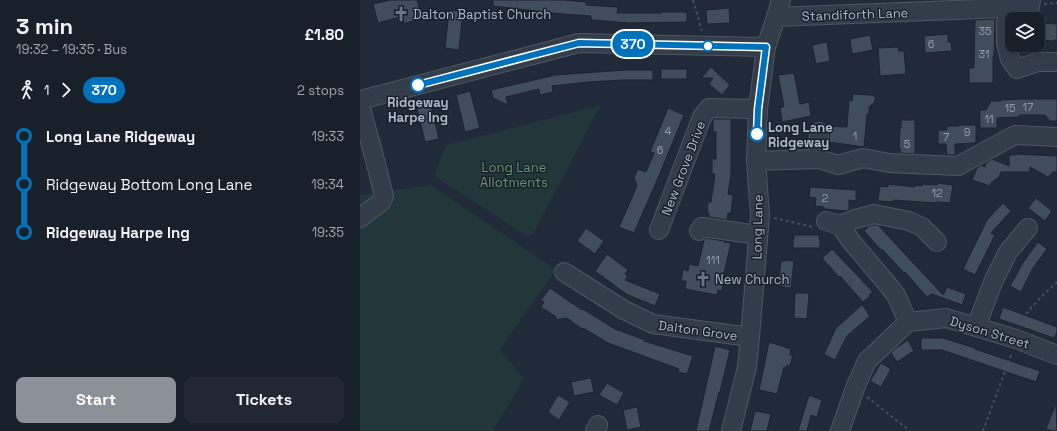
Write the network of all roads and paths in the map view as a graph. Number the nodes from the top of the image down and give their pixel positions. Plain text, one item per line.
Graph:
1 (693, 0) edge
2 (781, 0) edge
3 (1030, 3) edge
4 (977, 4) edge
5 (776, 17) junction
6 (707, 46) junction
7 (766, 47) junction
8 (1008, 52) edge
9 (1057, 62) edge
10 (360, 100) edge
11 (360, 105) edge
12 (758, 109) junction
13 (819, 132) dead end
14 (1057, 136) edge
15 (817, 159) junction
16 (756, 161) junction
17 (760, 215) junction
18 (360, 218) edge
19 (833, 223) junction
20 (701, 226) dead end
21 (1028, 228) dead end
22 (659, 230) dead end
23 (758, 235) junction
24 (937, 242) dead end
25 (564, 272) dead end
26 (1057, 282) edge
27 (908, 322) junction
28 (976, 327) junction
29 (750, 337) junction
30 (1014, 347) junction
31 (1057, 355) edge
32 (855, 388) junction
33 (730, 431) edge
34 (840, 431) edge
35 (910, 431) edge
36 (983, 431) edge

1 - 6 path
2 - 5 street, Long Lane
3 - 4 street, Standiforth Lane
4 - 5 street, Standiforth Lane
5 - 7 street, Long Lane
6 - 7 street
6 - 10 street
7 - 12 street, Long Lane
8 - 9 street
11 - 18 street
12 - 16 street, Long Lane
12 - 22 street, New Grove Drive
13 - 15 street
14 - 15 street
15 - 16 street
16 - 17 street, Long Lane
17 - 19 path
17 - 23 street, Long Lane
19 - 24 street
19 - 27 street
20 - 23 street
21 - 28 street
23 - 29 street, Long Lane
25 - 29 street, Dalton Grove
26 - 30 path
27 - 28 street, Dyson Street
27 - 32 street
28 - 30 street, Dyson Street
29 - 33 street, Long Lane
30 - 31 street, Dyson Street
30 - 36 path
32 - 34 street
32 - 35 path

